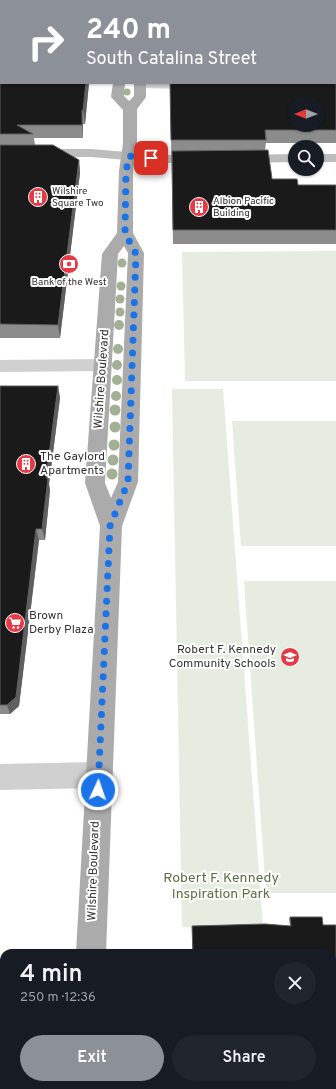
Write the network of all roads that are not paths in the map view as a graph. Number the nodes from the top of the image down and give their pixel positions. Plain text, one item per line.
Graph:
1 (119, 84) edge
2 (140, 84) edge
3 (202, 86) edge
4 (130, 110) junction
5 (0, 153) edge
6 (129, 156) junction
7 (288, 158) edge
8 (324, 158) edge
9 (336, 158) edge
10 (125, 233) junction
11 (103, 365) junction
12 (0, 366) edge
13 (110, 526) junction
14 (98, 775) junction
15 (0, 777) edge
16 (91, 949) edge

1 - 4 main road
2 - 3 lane
2 - 4 main road, Wilshire Boulevard
4 - 6 main road, Wilshire Boulevard
5 - 6 street
6 - 7 street
6 - 10 main road, Wilshire Boulevard
8 - 9 street
10 - 11 main road, Wilshire Boulevard
10 - 13 main road, Wilshire Boulevard
11 - 12 street
11 - 13 main road, Wilshire Boulevard
13 - 14 main road, Wilshire Boulevard
14 - 15 street
14 - 16 main road, Wilshire Boulevard

